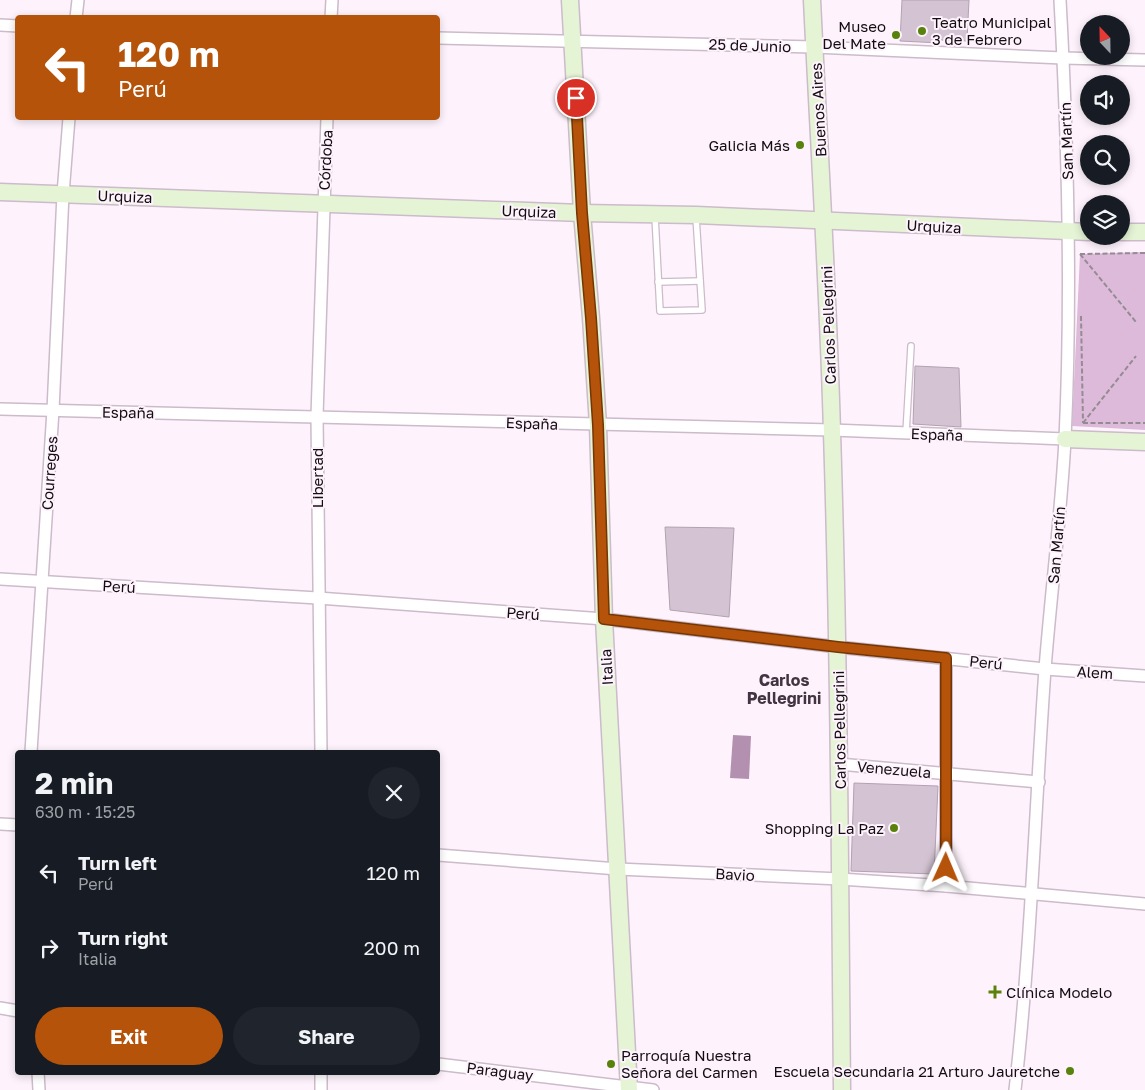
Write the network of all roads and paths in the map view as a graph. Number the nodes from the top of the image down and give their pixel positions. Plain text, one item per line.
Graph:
1 (78, 0) edge
2 (332, 0) edge
3 (570, 0) edge
4 (812, 0) edge
5 (1060, 0) edge
6 (76, 15) edge
7 (331, 15) edge
8 (0, 25) edge
9 (15, 26) edge
10 (440, 38) edge
11 (573, 40) junction
12 (814, 47) junction
13 (1063, 58) junction
14 (1145, 60) edge
15 (69, 120) edge
16 (327, 120) edge
17 (0, 192) edge
18 (63, 194) junction
19 (323, 203) junction
20 (582, 213) junction
21 (655, 214) junction
22 (696, 214) junction
23 (824, 220) junction
24 (1080, 232) edge
25 (1130, 232) edge
26 (1145, 232) edge
27 (1070, 233) junction
28 (1145, 253) edge
29 (1080, 254) junction
30 (1080, 264) dead end
31 (700, 281) junction
32 (658, 282) junction
33 (1081, 314) dead end
34 (1136, 322) dead end
35 (911, 346) dead end
36 (1136, 356) dead end
37 (0, 409) edge
38 (53, 410) junction
39 (317, 416) junction
40 (1083, 423) junction
41 (1145, 423) edge
42 (598, 425) junction
43 (832, 430) junction
44 (906, 433) junction
45 (1065, 439) junction
46 (1145, 442) edge
47 (0, 579) edge
48 (42, 582) junction
49 (318, 598) junction
50 (604, 619) junction
51 (838, 647) junction
52 (946, 658) junction
53 (1045, 669) junction
54 (1145, 676) edge
55 (30, 750) edge
56 (320, 750) edge
57 (839, 764) junction
58 (947, 774) junction
59 (1039, 782) junction
60 (0, 824) edge
61 (15, 825) edge
62 (440, 854) edge
63 (618, 869) junction
64 (840, 879) junction
65 (946, 886) junction
66 (1032, 895) junction
67 (1145, 904) edge
68 (0, 1008) edge
69 (15, 1010) edge
70 (440, 1064) edge
71 (38, 1075) edge
72 (321, 1075) edge
73 (629, 1089) edge
74 (40, 1090) edge
75 (321, 1090) edge
76 (653, 1090) edge
77 (842, 1090) edge
78 (1015, 1090) edge

1 - 6 street
2 - 7 street
3 - 11 street, Italia
4 - 12 street, Buenos Aires
5 - 13 street, San Martín
8 - 9 street
10 - 11 street, 25 de Junio
11 - 12 street, 25 de Junio
11 - 20 street, Italia
12 - 13 street, 25 de Junio
12 - 23 street, Buenos Aires
13 - 14 street, 25 de Junio
13 - 27 street, San Martín
15 - 18 street, Courreges
16 - 19 street, Córdoba
17 - 18 street, Urquiza
18 - 19 street, Urquiza
18 - 38 street, Courreges
19 - 20 street, Urquiza
19 - 39 street, Libertad
20 - 21 street, Urquiza
20 - 42 street, Italia
21 - 22 street, Urquiza
21 - 32 lane
22 - 23 street, Urquiza
22 - 31 lane
23 - 27 street, Urquiza
23 - 43 street, Carlos Pellegrini
24 - 27 street, Urquiza
25 - 26 street
27 - 45 street, San Martín
28 - 29 path
29 - 30 path
29 - 34 path
31 - 32 lane
31 - 32 lane
33 - 40 path
35 - 44 lane
36 - 40 path
37 - 38 street, España
38 - 39 street, España
38 - 48 street, Courreges
39 - 42 street, España
39 - 49 street, Libertad
40 - 41 path
42 - 43 street, España
42 - 50 street, Italia
43 - 44 street, España
43 - 51 street, Carlos Pellegrini
44 - 45 street, España
45 - 46 street
45 - 53 street, San Martín
47 - 48 street, Perú
48 - 49 street, Perú
48 - 55 street, Courreges
49 - 50 street, Perú
49 - 56 street, Libertad
50 - 51 street, Perú
50 - 63 street, Italia
51 - 52 street, Perú
51 - 57 street, Carlos Pellegrini
52 - 53 street, Perú
52 - 58 street
53 - 54 street, Alem
53 - 59 street, San Martín
57 - 58 street, Venezuela
57 - 64 street, Carlos Pellegrini
58 - 59 street, Venezuela
58 - 65 street
59 - 66 street, San Martín
60 - 61 street
62 - 63 street, Bavio
63 - 64 street, Bavio
63 - 73 street, Italia
64 - 65 street, Bavio
64 - 77 street, Carlos Pellegrini
65 - 66 street, Bavio
66 - 67 street, Bavio
66 - 78 street, San Martín
68 - 69 street
70 - 73 street, Paraguay
71 - 74 street
72 - 75 street
73 - 76 street, Paraguay

